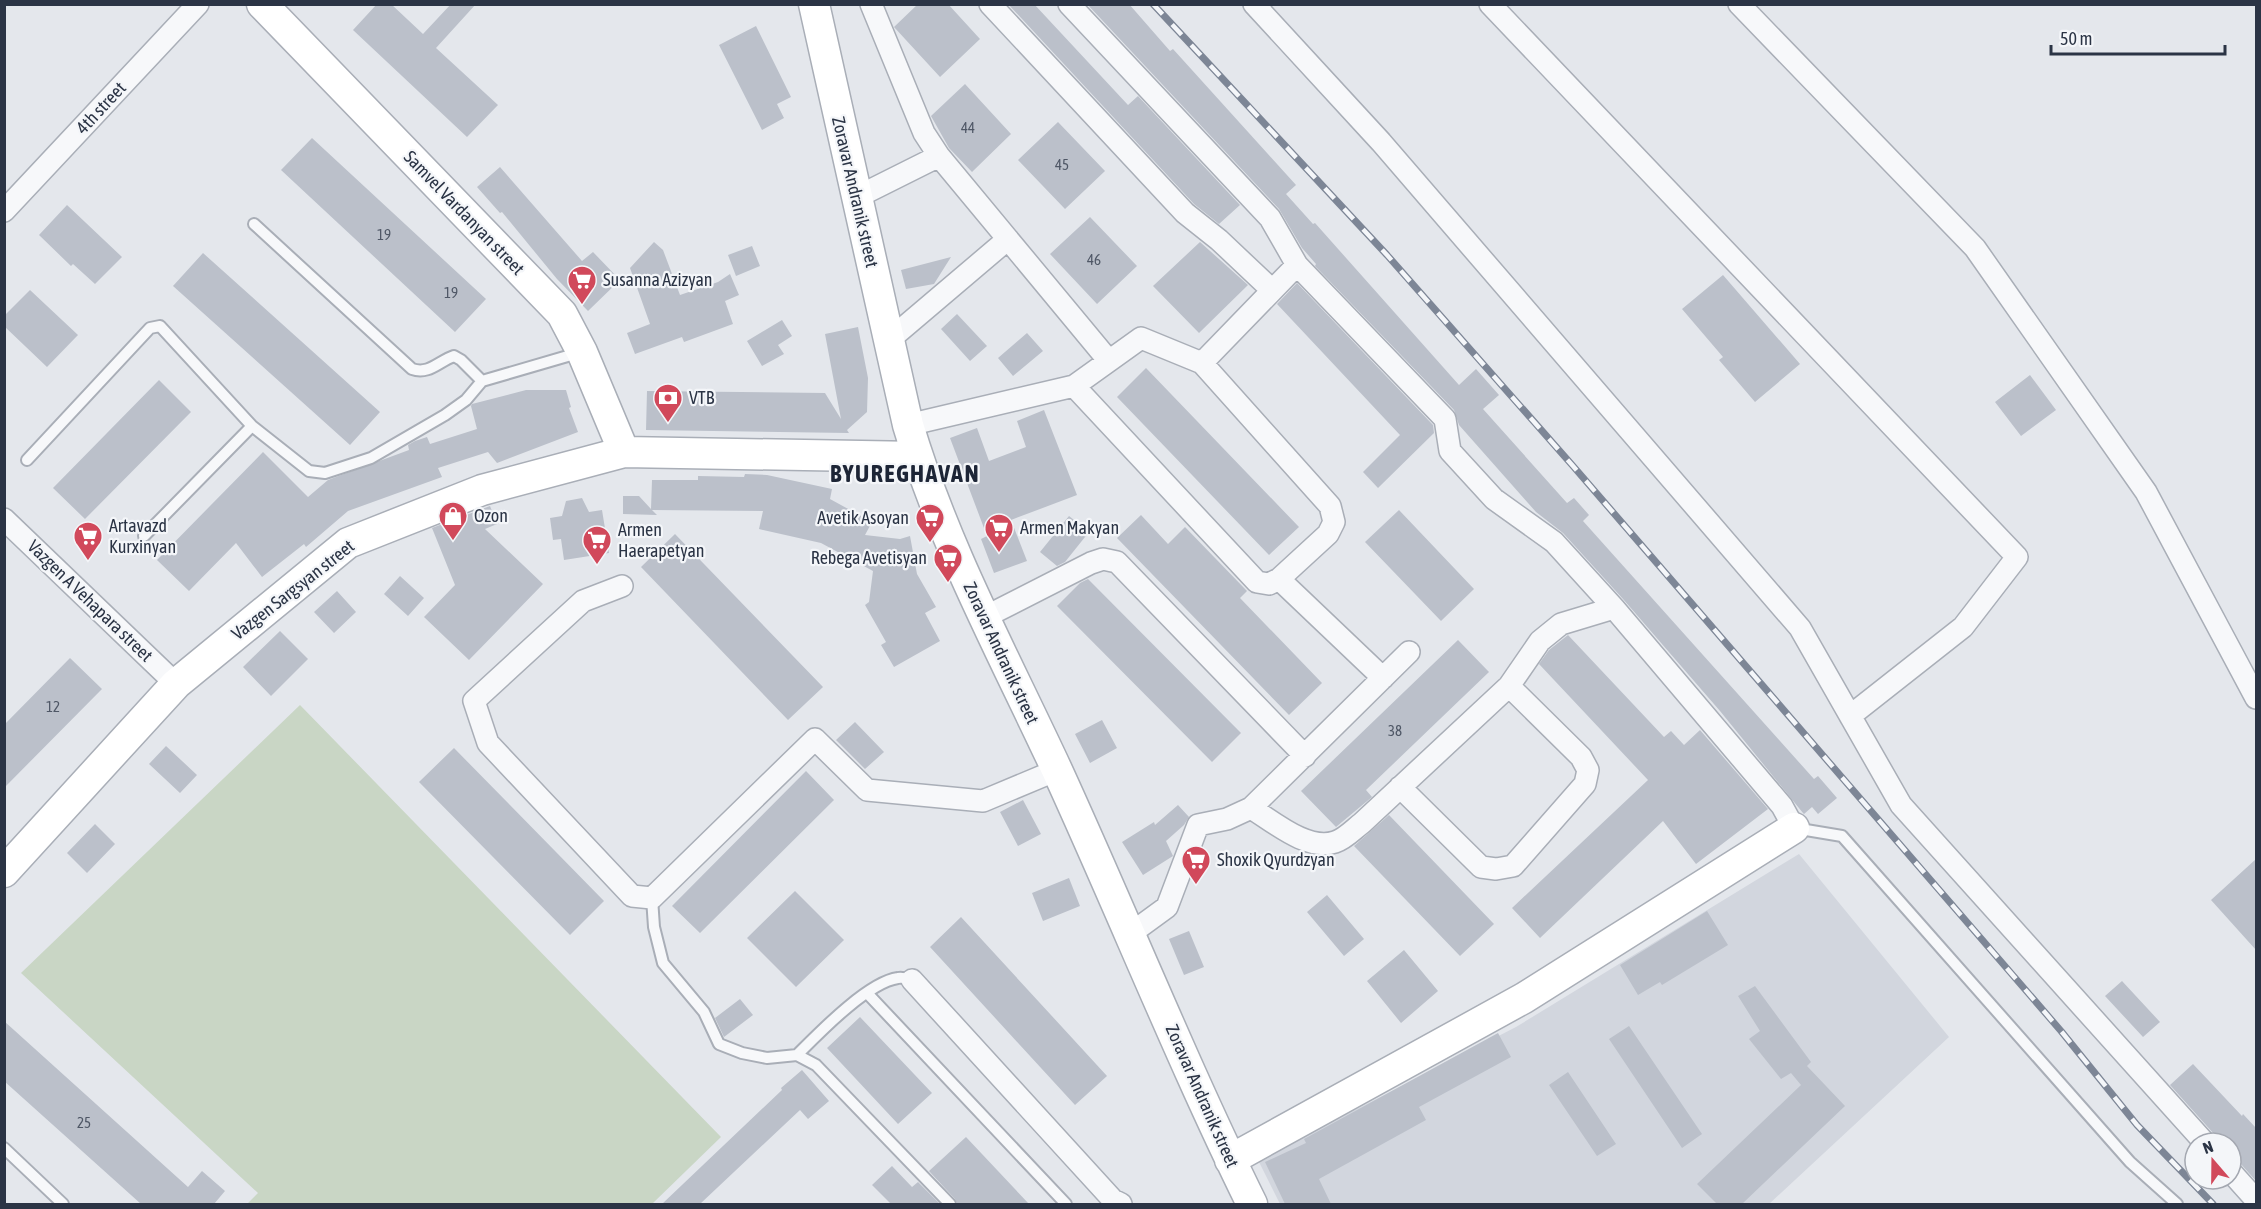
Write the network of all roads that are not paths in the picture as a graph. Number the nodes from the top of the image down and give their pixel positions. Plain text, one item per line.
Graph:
1 (198, 4) edge
2 (262, 4) edge
3 (814, 4) edge
4 (871, 4) edge
5 (990, 4) edge
6 (1069, 4) edge
7 (1254, 4) edge
8 (1490, 4) edge
9 (1739, 4) edge
10 (939, 156) junction
11 (857, 197) junction
12 (4, 211) edge
13 (254, 224) dead end
14 (1008, 239) junction
15 (1297, 265) junction
16 (1272, 290) junction
17 (889, 340) junction
18 (582, 352) junction
19 (1109, 361) junction
20 (1202, 363) junction
21 (482, 381) junction
22 (1074, 386) junction
23 (908, 425) junction
24 (252, 426) junction
25 (624, 452) junction
26 (918, 457) junction
27 (27, 460) dead end
28 (4, 519) edge
29 (144, 536) dead end
30 (1279, 579) junction
31 (622, 586) dead end
32 (1614, 608) junction
33 (983, 618) junction
34 (1409, 652) dead end
35 (1383, 678) junction
36 (176, 684) junction
37 (1509, 686) junction
38 (2256, 698) edge
39 (1850, 716) junction
40 (1305, 756) junction
41 (1057, 770) junction
42 (1400, 787) junction
43 (1251, 808) junction
44 (1794, 828) junction
45 (7, 863) edge
46 (652, 898) junction
47 (1130, 934) junction
48 (912, 980) joint
49 (867, 993) junction
50 (796, 1055) junction
51 (2194, 1131) edge
52 (4, 1149) edge
53 (1230, 1160) junction
54 (2243, 1185) edge
55 (2256, 1200) edge
56 (1247, 1203) edge
57 (63, 1204) edge
58 (950, 1204) edge
59 (1066, 1204) edge
60 (1122, 1204) edge
61 (2177, 1204) edge

1 - 12 street, 4th street
2 - 18 street, Samvel Vardanyan street
3 - 11 street, Zoravar Andranik street
4 - 10 street
5 - 16 street
6 - 15 street
7 - 39 street
8 - 39 street
9 - 38 street
10 - 11 street
10 - 14 street
11 - 17 street, Zoravar Andranik street
13 - 21 lane
14 - 17 street
14 - 19 street
15 - 16 street
15 - 32 street
16 - 20 street
17 - 23 street, Zoravar Andranik street
18 - 21 lane
18 - 25 street, Samvel Vardanyan street
19 - 20 street
19 - 22 street
20 - 30 street
21 - 24 lane
22 - 23 street
22 - 30 street
23 - 26 street, Zoravar Andranik street
24 - 27 lane
24 - 29 lane
25 - 26 street, Vazgen Sargsyan street
25 - 36 street, Vazgen Sargsyan street
26 - 33 street, Zoravar Andranik street
28 - 36 street, Vazgen A Vehapara street
30 - 35 street
31 - 46 street
32 - 37 street
32 - 44 street
33 - 40 street
33 - 41 street, Zoravar Andranik street
34 - 35 street
35 - 40 street
36 - 45 street, Vazgen Sargsyan street
37 - 42 street
37 - 42 street
39 - 51 street
40 - 43 street
41 - 46 street
41 - 47 street, Zoravar Andranik street
42 - 43 street
43 - 47 street
44 - 53 street
44 - 61 lane
46 - 50 lane
47 - 53 street, Zoravar Andranik street
48 - 49 lane
48 - 60 street
49 - 50 lane
49 - 59 lane
50 - 58 lane
52 - 57 lane
53 - 56 street, Zoravar Andranik street
54 - 55 street

